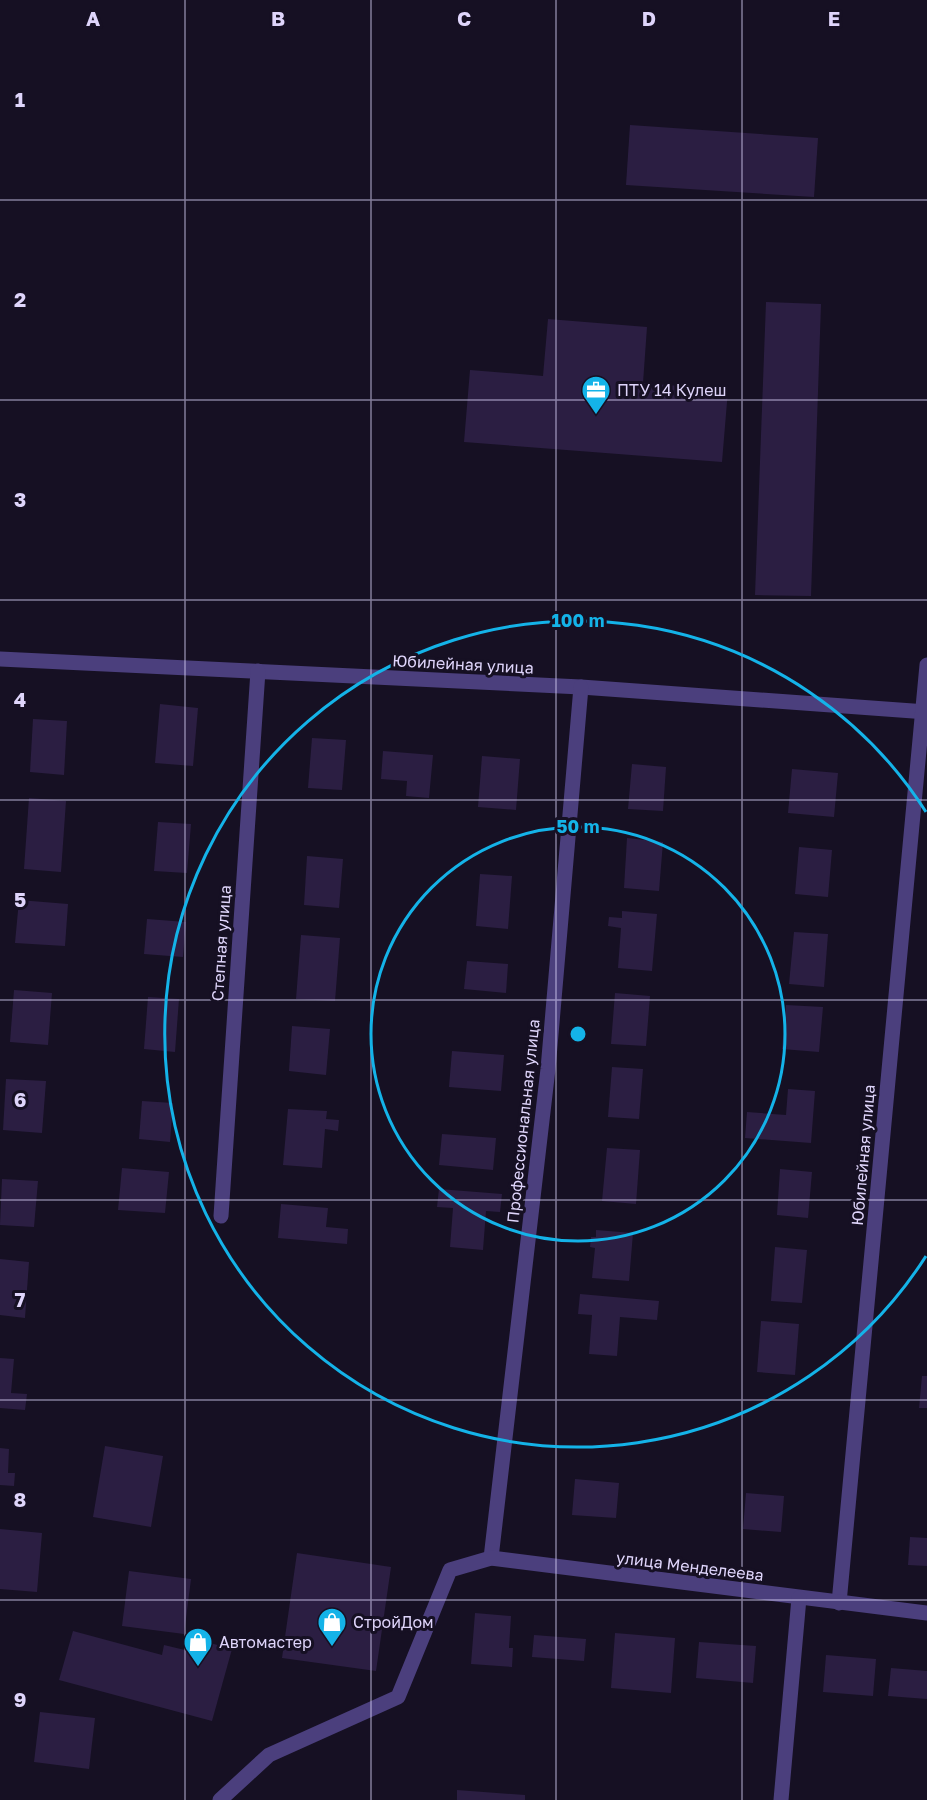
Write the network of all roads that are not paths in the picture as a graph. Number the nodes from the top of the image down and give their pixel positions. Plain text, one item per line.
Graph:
1 (0, 659) edge
2 (927, 665) edge
3 (258, 671) junction
4 (581, 687) junction
5 (925, 711) edge
6 (221, 1216) dead end
7 (491, 1558) junction
8 (799, 1598) junction
9 (839, 1603) junction
10 (927, 1613) edge
11 (220, 1800) edge
12 (781, 1800) edge

1 - 3 street, Юбилейная улица
2 - 5 street, Юбилейная улица
3 - 4 street, Юбилейная улица
3 - 6 street, Степная улица
4 - 5 street, Юбилейная улица
4 - 7 street, Профессиональная улица
5 - 9 street, Юбилейная улица
7 - 8 street, улица Менделеева
7 - 11 street, улица Менделеева
8 - 9 street, улица Менделеева
8 - 12 street
9 - 10 street, улица Менделеева

